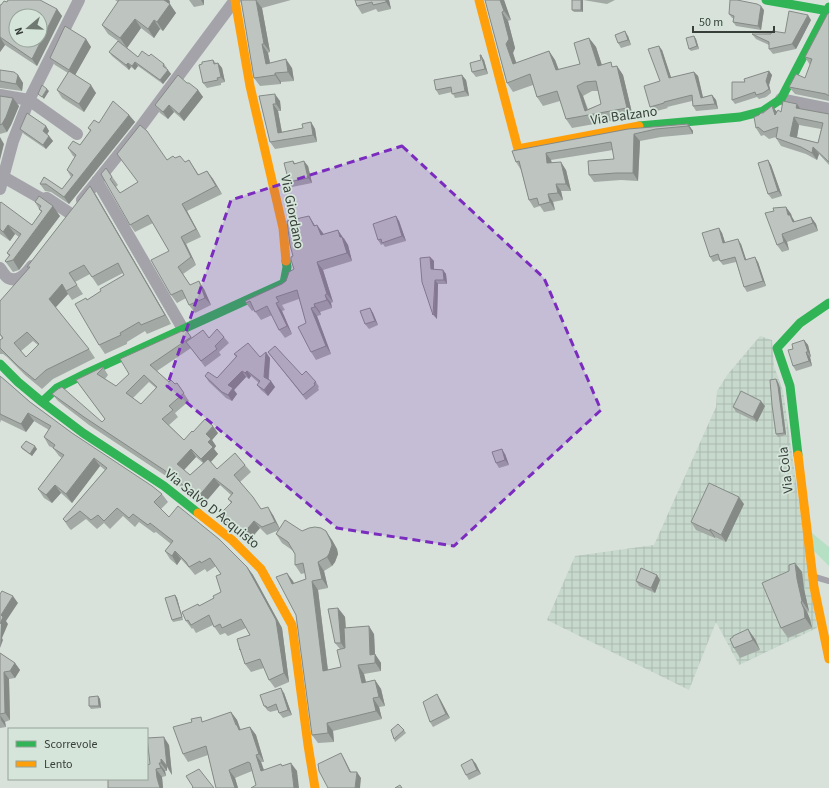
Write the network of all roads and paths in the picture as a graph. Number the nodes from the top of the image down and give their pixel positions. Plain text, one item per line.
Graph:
1 (79, 0) edge
2 (235, 0) edge
3 (479, 0) edge
4 (766, 0) edge
5 (828, 10) edge
6 (0, 95) edge
7 (29, 100) junction
8 (781, 100) junction
9 (829, 109) edge
10 (76, 134) dead end
11 (1, 180) edge
12 (97, 181) junction
13 (38, 257) edge
14 (0, 268) edge
15 (829, 303) edge
16 (183, 329) junction
17 (0, 364) edge
18 (42, 402) junction
19 (813, 576) junction
20 (829, 581) edge
21 (827, 634) edge
22 (829, 659) edge
23 (299, 681) junction
24 (310, 788) edge
25 (315, 788) edge

1 - 7 street
2 - 12 street
2 - 16 street, Via Giordano
3 - 8 street, Via Balzano
4 - 5 street
5 - 8 street
6 - 7 street
7 - 10 street
7 - 11 street
8 - 9 street
11 - 12 street
12 - 16 street
13 - 14 street
15 - 19 street, Via Cola
16 - 18 street, Via Giordano
17 - 18 street, Via Salvo D'Acquisto
18 - 23 street, Via Salvo D'Acquisto
19 - 20 lane
19 - 21 street, Via Cola
21 - 22 street, Via Cola
23 - 24 street
23 - 25 street, Via Salvo D'Acquisto

